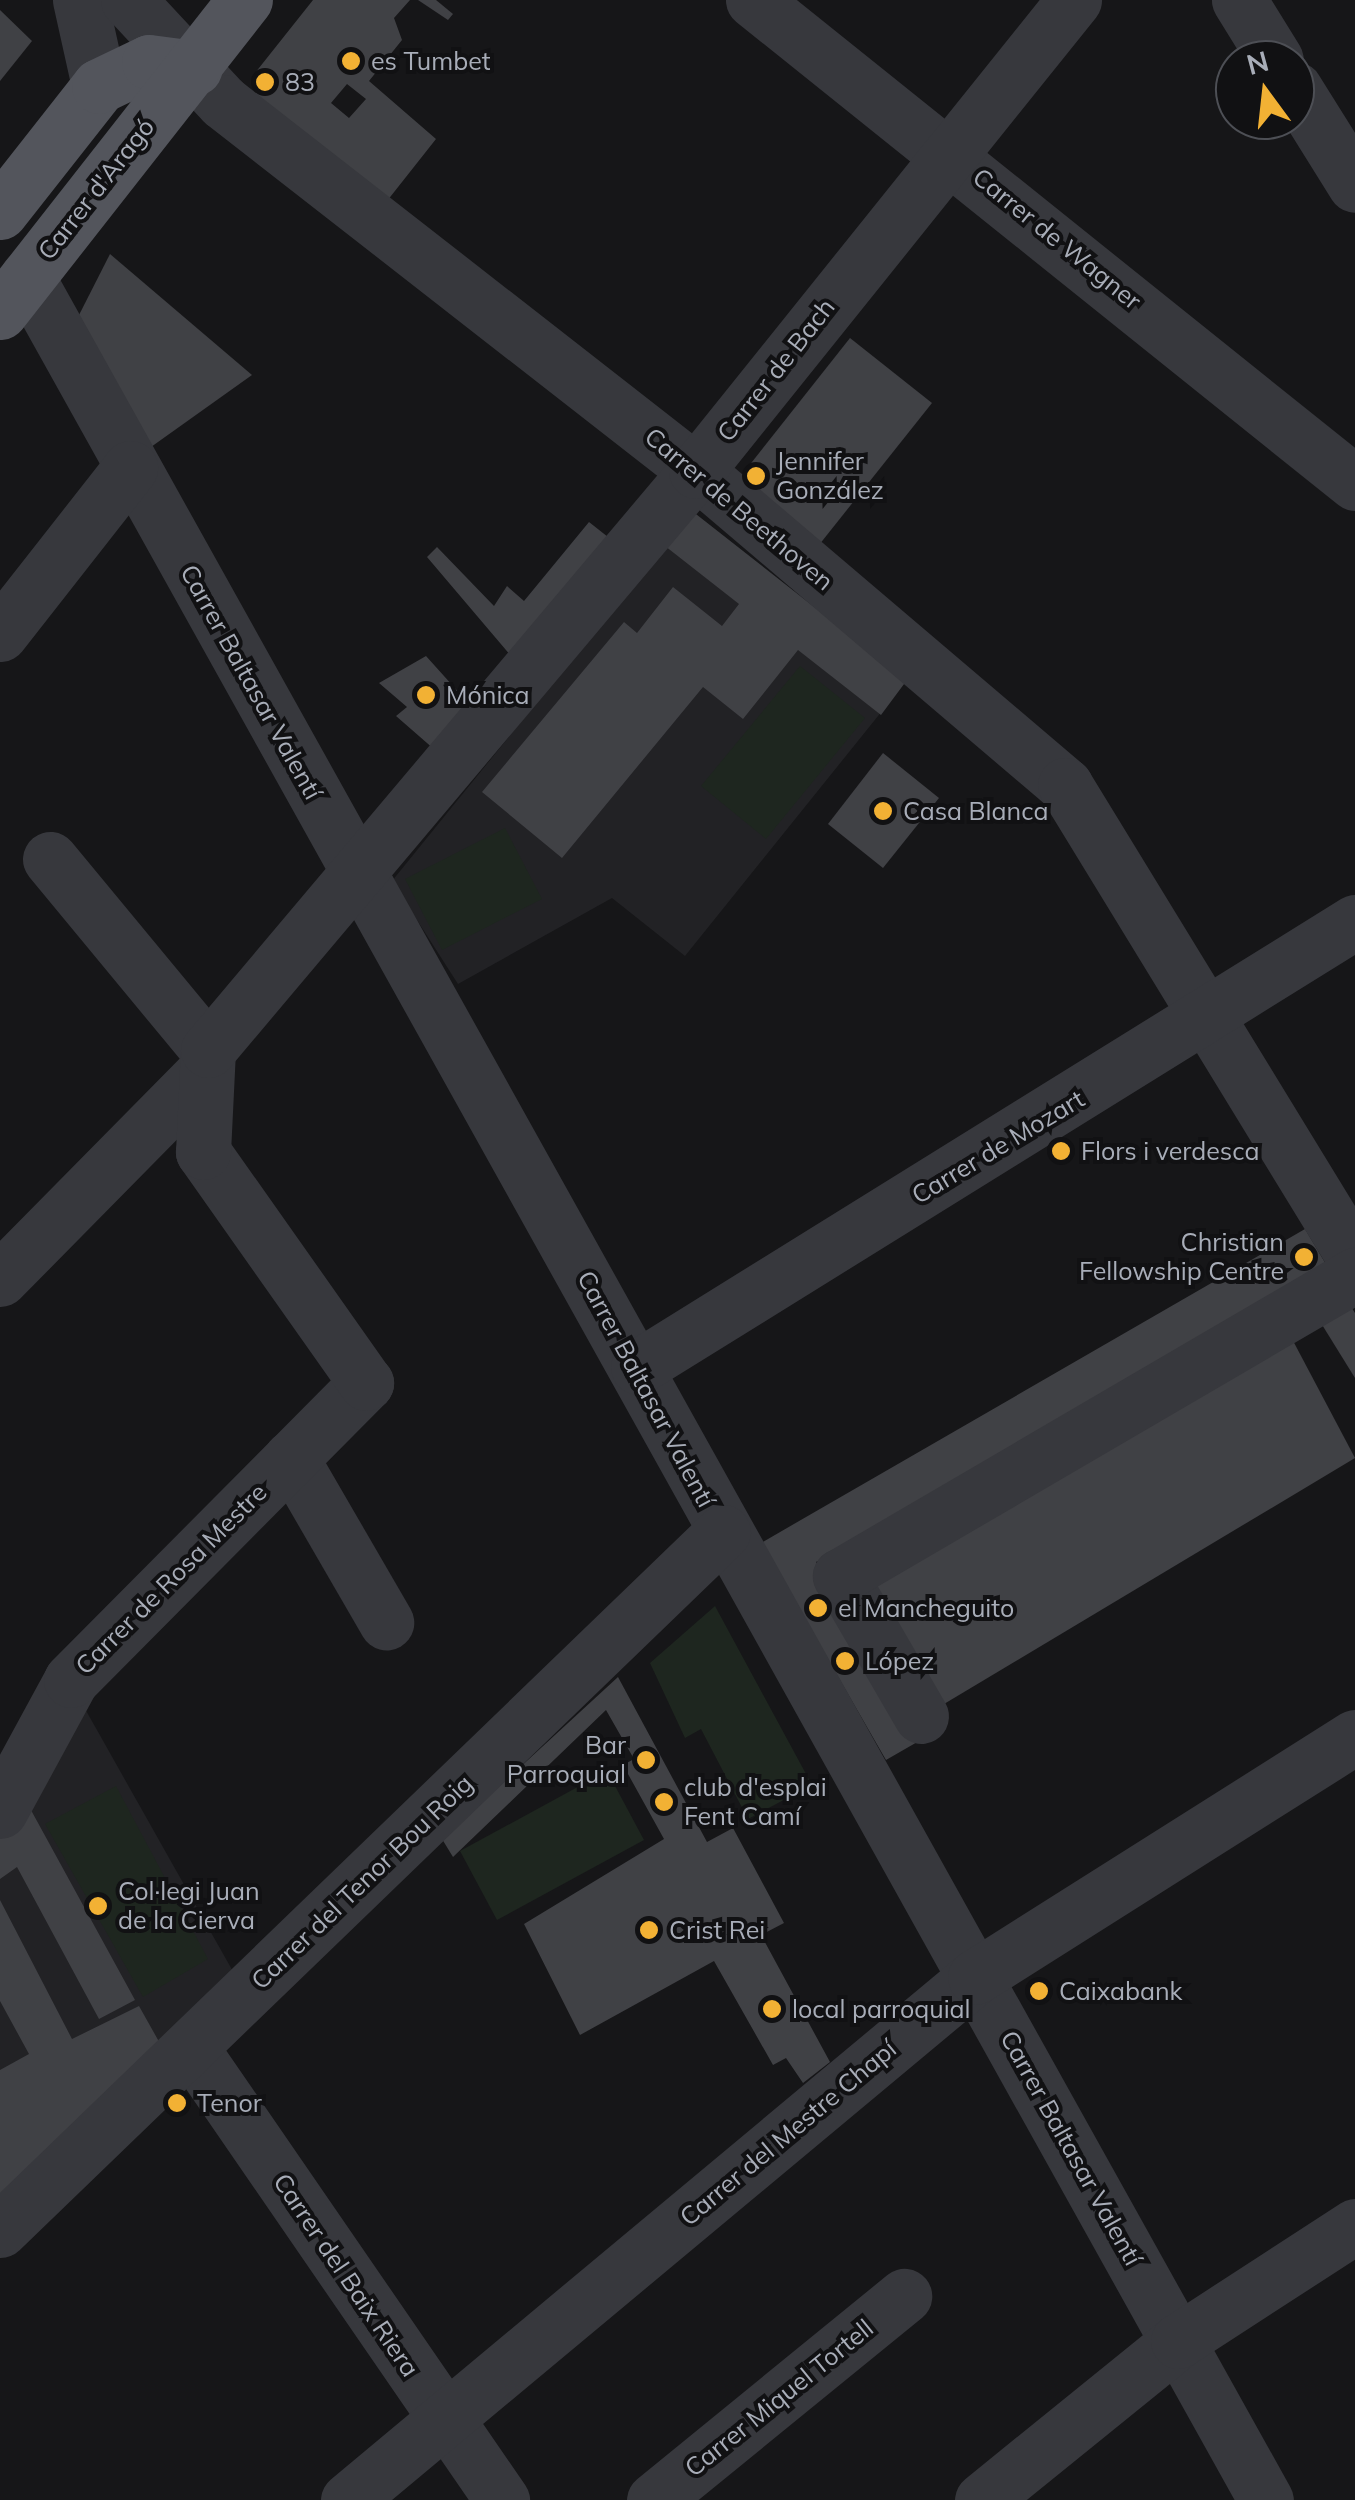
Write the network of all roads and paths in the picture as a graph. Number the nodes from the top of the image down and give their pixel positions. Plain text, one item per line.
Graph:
1 (80, 0) edge
2 (128, 0) edge
3 (245, 0) edge
4 (753, 0) edge
5 (1074, 0) edge
6 (1238, 0) edge
7 (1263, 40) edge
8 (195, 68) junction
9 (99, 86) junction
10 (1315, 121) edge
11 (950, 151) junction
12 (1355, 184) edge
13 (0, 212) edge
14 (14, 294) edge
15 (130, 468) junction
16 (696, 471) junction
17 (1355, 483) edge
18 (0, 634) edge
19 (50, 859) dead end
20 (361, 877) junction
21 (1355, 922) edge
22 (1208, 1018) junction
23 (206, 1061) junction
24 (1355, 1259) edge
25 (1355, 1275) edge
26 (0, 1279) edge
27 (638, 1367) junction
28 (291, 1458) junction
29 (723, 1532) junction
30 (386, 1622) dead end
31 (921, 1716) dead end
32 (1355, 1737) edge
33 (0, 1810) edge
34 (975, 1976) junction
35 (191, 2048) junction
36 (1355, 2226) edge
37 (0, 2230) edge
38 (904, 2296) dead end
39 (1178, 2341) junction
40 (444, 2420) junction
41 (348, 2500) edge
42 (502, 2500) edge
43 (654, 2500) edge
44 (982, 2500) edge
45 (1266, 2500) edge

1 - 9 street
2 - 8 street, Carrer de Beethoven
3 - 8 main road, Carrer d'Aragó
4 - 11 street, Carrer de Wagner
5 - 11 street, Carrer de Bach
6 - 7 street
8 - 9 main road
8 - 14 main road, Carrer d'Aragó
8 - 16 street, Carrer de Beethoven
9 - 13 main road
10 - 12 street
11 - 16 street, Carrer de Bach
11 - 17 street, Carrer de Wagner
14 - 15 street, Carrer Baltasar Valentí
15 - 18 street
15 - 20 street, Carrer Baltasar Valentí
16 - 20 street, Carrer de Bach
16 - 22 street, Carrer de Beethoven
19 - 23 street
20 - 23 street
20 - 27 street, Carrer Baltasar Valentí
21 - 22 street, Carrer de Mozart
22 - 24 street, Carrer de Beethoven
22 - 27 street, Carrer de Mozart
23 - 26 street
23 - 28 street, Carrer de Rosa Mestre
25 - 31 street
27 - 29 street, Carrer Baltasar Valentí
28 - 30 street, Carrer de Rosa Mestre
28 - 33 street, Carrer de Rosa Mestre
29 - 34 street, Carrer Baltasar Valentí
29 - 35 street, Carrer del Tenor Bou Roig
32 - 34 street, Carrer del Mestre Chapí
34 - 39 street, Carrer Baltasar Valentí
34 - 40 street, Carrer del Mestre Chapí
35 - 37 street, Carrer del Tenor Bou Roig
35 - 40 street, Carrer del Baix Riera
36 - 39 street
38 - 43 street, Carrer Miquel Tortell
39 - 44 street
39 - 45 street, Carrer Baltasar Valentí
40 - 41 street, Carrer del Mestre Chapí
40 - 42 street, Carrer del Baix Riera

